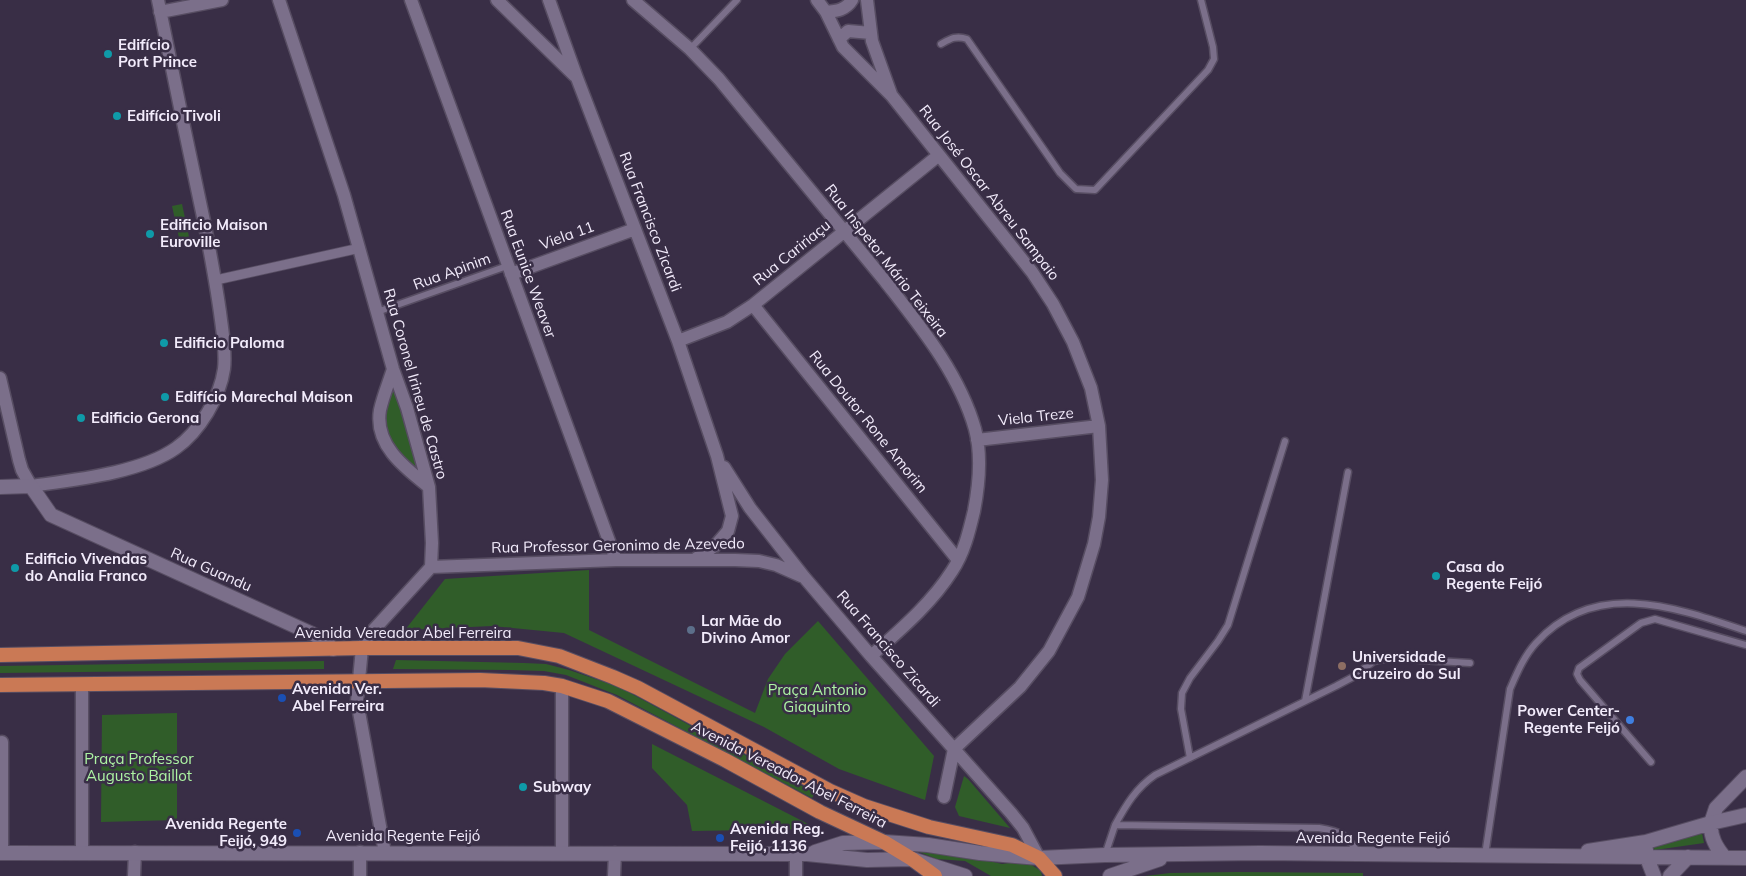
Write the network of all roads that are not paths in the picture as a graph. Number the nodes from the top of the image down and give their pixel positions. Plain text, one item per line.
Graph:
1 (222, 0) edge
2 (279, 0) edge
3 (411, 0) edge
4 (497, 0) edge
5 (549, 0) edge
6 (633, 0) edge
7 (737, 0) edge
8 (816, 0) edge
9 (852, 0) edge
10 (867, 0) edge
11 (1201, 0) edge
12 (159, 6) edge
13 (826, 12) junction
14 (871, 33) junction
15 (839, 39) junction
16 (940, 44) dead end
17 (690, 49) junction
18 (876, 51) junction
19 (856, 62) junction
20 (577, 78) junction
21 (892, 96) junction
22 (939, 155) junction
23 (635, 229) junction
24 (844, 232) junction
25 (360, 248) junction
26 (509, 270) junction
27 (216, 280) junction
28 (754, 304) junction
29 (377, 312) junction
30 (678, 341) junction
31 (393, 369) junction
32 (0, 378) edge
33 (1099, 426) junction
34 (976, 440) junction
35 (1285, 441) dead end
36 (717, 456) junction
37 (1348, 472) dead end
38 (31, 486) junction
39 (0, 487) edge
40 (429, 487) junction
41 (616, 560) junction
42 (694, 560) junction
43 (958, 560) junction
44 (430, 567) junction
45 (804, 577) junction
46 (1746, 630) edge
47 (1746, 645) edge
48 (362, 648) junction
49 (333, 649) junction
50 (0, 655) edge
51 (871, 656) junction
52 (1470, 664) dead end
53 (359, 680) junction
54 (0, 684) edge
55 (82, 685) junction
56 (562, 686) junction
57 (1305, 701) junction
58 (2, 742) dead end
59 (954, 749) junction
60 (1190, 758) junction
61 (1651, 762) dead end
62 (1746, 776) edge
63 (944, 797) dead end
64 (1746, 815) edge
65 (1711, 823) junction
66 (1116, 825) junction
67 (884, 842) junction
68 (1646, 842) junction
69 (1, 852) edge
70 (82, 852) junction
71 (135, 852) junction
72 (360, 852) junction
73 (386, 853) junction
74 (562, 853) junction
75 (615, 853) junction
76 (1180, 854) junction
77 (1360, 854) junction
78 (802, 855) junction
79 (1105, 855) junction
80 (1485, 855) junction
81 (1565, 856) junction
82 (1688, 857) junction
83 (1039, 858) junction
84 (1647, 858) junction
85 (1725, 858) junction
86 (1746, 858) edge
87 (912, 859) junction
88 (134, 876) edge
89 (360, 876) edge
90 (614, 876) edge
91 (796, 876) edge
92 (935, 876) edge
93 (965, 876) edge
94 (1055, 876) edge
95 (1110, 876) edge
96 (1654, 876) edge
97 (1670, 876) edge

1 - 12 street
2 - 25 street, Rua Coronel Irineu de Castro
3 - 26 street, Rua Eunice Weaver
4 - 20 street
5 - 20 street, Rua Francisco Zicardi
6 - 17 street, Rua Inspetor Mário Teixeira
7 - 17 lane
8 - 13 street, Rua José Oscar Abreu Sampaio
9 - 13 street
10 - 14 street
11 - 16 lane
12 - 27 street
13 - 15 street, Rua José Oscar Abreu Sampaio
14 - 15 street
14 - 18 street
15 - 19 street, Rua José Oscar Abreu Sampaio
17 - 24 street, Rua Inspetor Mário Teixeira
18 - 19 street
18 - 21 street
19 - 21 street, Rua José Oscar Abreu Sampaio
20 - 23 street, Rua Francisco Zicardi
21 - 22 street, Rua José Oscar Abreu Sampaio
22 - 24 street, Rua Caririaçu
22 - 33 street, Rua José Oscar Abreu Sampaio
23 - 26 street, Viela 11
23 - 30 street, Rua Francisco Zicardi
24 - 28 street, Rua Caririaçu
24 - 34 street, Rua Inspetor Mário Teixeira
25 - 27 street
25 - 29 street, Rua Coronel Irineu de Castro
26 - 29 lane, Rua Apinim
26 - 41 street, Rua Eunice Weaver
27 - 38 street
28 - 30 street, Rua Caririaçu
28 - 43 street, Rua Doutor Rone Amorim
29 - 31 street, Rua Coronel Irineu de Castro
30 - 36 street, Rua Francisco Zicardi
31 - 40 street, Rua Coronel Irineu de Castro
31 - 40 street
32 - 38 street
33 - 34 street, Viela Treze
33 - 59 street, Rua José Oscar Abreu Sampaio
34 - 43 street, Rua Inspetor Mário Teixeira
35 - 60 lane
36 - 42 street, Rua Francisco Zicardi
36 - 45 street, Rua Francisco Zicardi
37 - 57 lane
38 - 39 main road
38 - 49 main road, Rua Guandu
40 - 44 street, Rua Coronel Irineu de Castro
41 - 42 street, Rua Professor Geronimo de Azevedo
41 - 44 street, Rua Professor Geronimo de Azevedo
42 - 45 street, Rua Professor Geronimo de Azevedo
43 - 51 street, Rua Inspetor Mário Teixeira
44 - 48 street
45 - 51 street, Rua Francisco Zicardi
46 - 80 lane
47 - 61 lane
48 - 49 main road, Avenida Vereador Abel Ferreira
48 - 53 street
48 - 83 main road, Avenida Vereador Abel Ferreira
49 - 50 main road, Avenida Vereador Abel Ferreira
51 - 59 street, Rua Francisco Zicardi
52 - 57 lane
53 - 55 main road, Avenida Vereador Abel Ferreira
53 - 56 main road, Avenida Vereador Abel Ferreira
53 - 73 street
54 - 55 main road, Avenida Vereador Abel Ferreira
55 - 70 street
56 - 67 main road, Avenida Vereador Abel Ferreira
56 - 74 street
57 - 60 lane
58 - 69 street
59 - 63 street
59 - 83 street, Rua Francisco Zicardi
60 - 66 lane
62 - 65 main road
64 - 65 main road, Avenida Regente Feijó
65 - 68 main road, Avenida Regente Feijó
65 - 85 main road
66 - 77 lane
66 - 79 lane
67 - 78 main road, Avenida Regente Feijó
67 - 83 main road, Avenida Regente Feijó
67 - 87 main road, Avenida Vereador Abel Ferreira
68 - 81 main road, Avenida Regente Feijó
68 - 84 main road
69 - 70 main road, Avenida Regente Feijó
70 - 71 main road, Avenida Regente Feijó
71 - 72 main road, Avenida Regente Feijó
71 - 88 street
72 - 73 main road, Avenida Regente Feijó
72 - 89 street
73 - 74 main road, Avenida Regente Feijó
74 - 75 main road, Avenida Regente Feijó
75 - 78 main road, Avenida Regente Feijó
75 - 90 street
76 - 77 main road, Avenida Regente Feijó
76 - 79 main road, Avenida Regente Feijó
76 - 95 main road, Avenida Regente Feijó
77 - 80 main road, Avenida Regente Feijó
78 - 87 main road, Avenida Regente Feijó
78 - 91 street
79 - 83 main road, Avenida Regente Feijó
80 - 81 main road, Avenida Regente Feijó
81 - 84 main road, Avenida Regente Feijó
82 - 84 main road, Avenida Regente Feijó
82 - 85 main road, Avenida Regente Feijó
82 - 97 main road
83 - 94 main road, Avenida Vereador Abel Ferreira
84 - 96 main road
85 - 86 main road, Avenida Regente Feijó
87 - 92 main road, Avenida Vereador Abel Ferreira
87 - 93 main road, Avenida Regente Feijó

